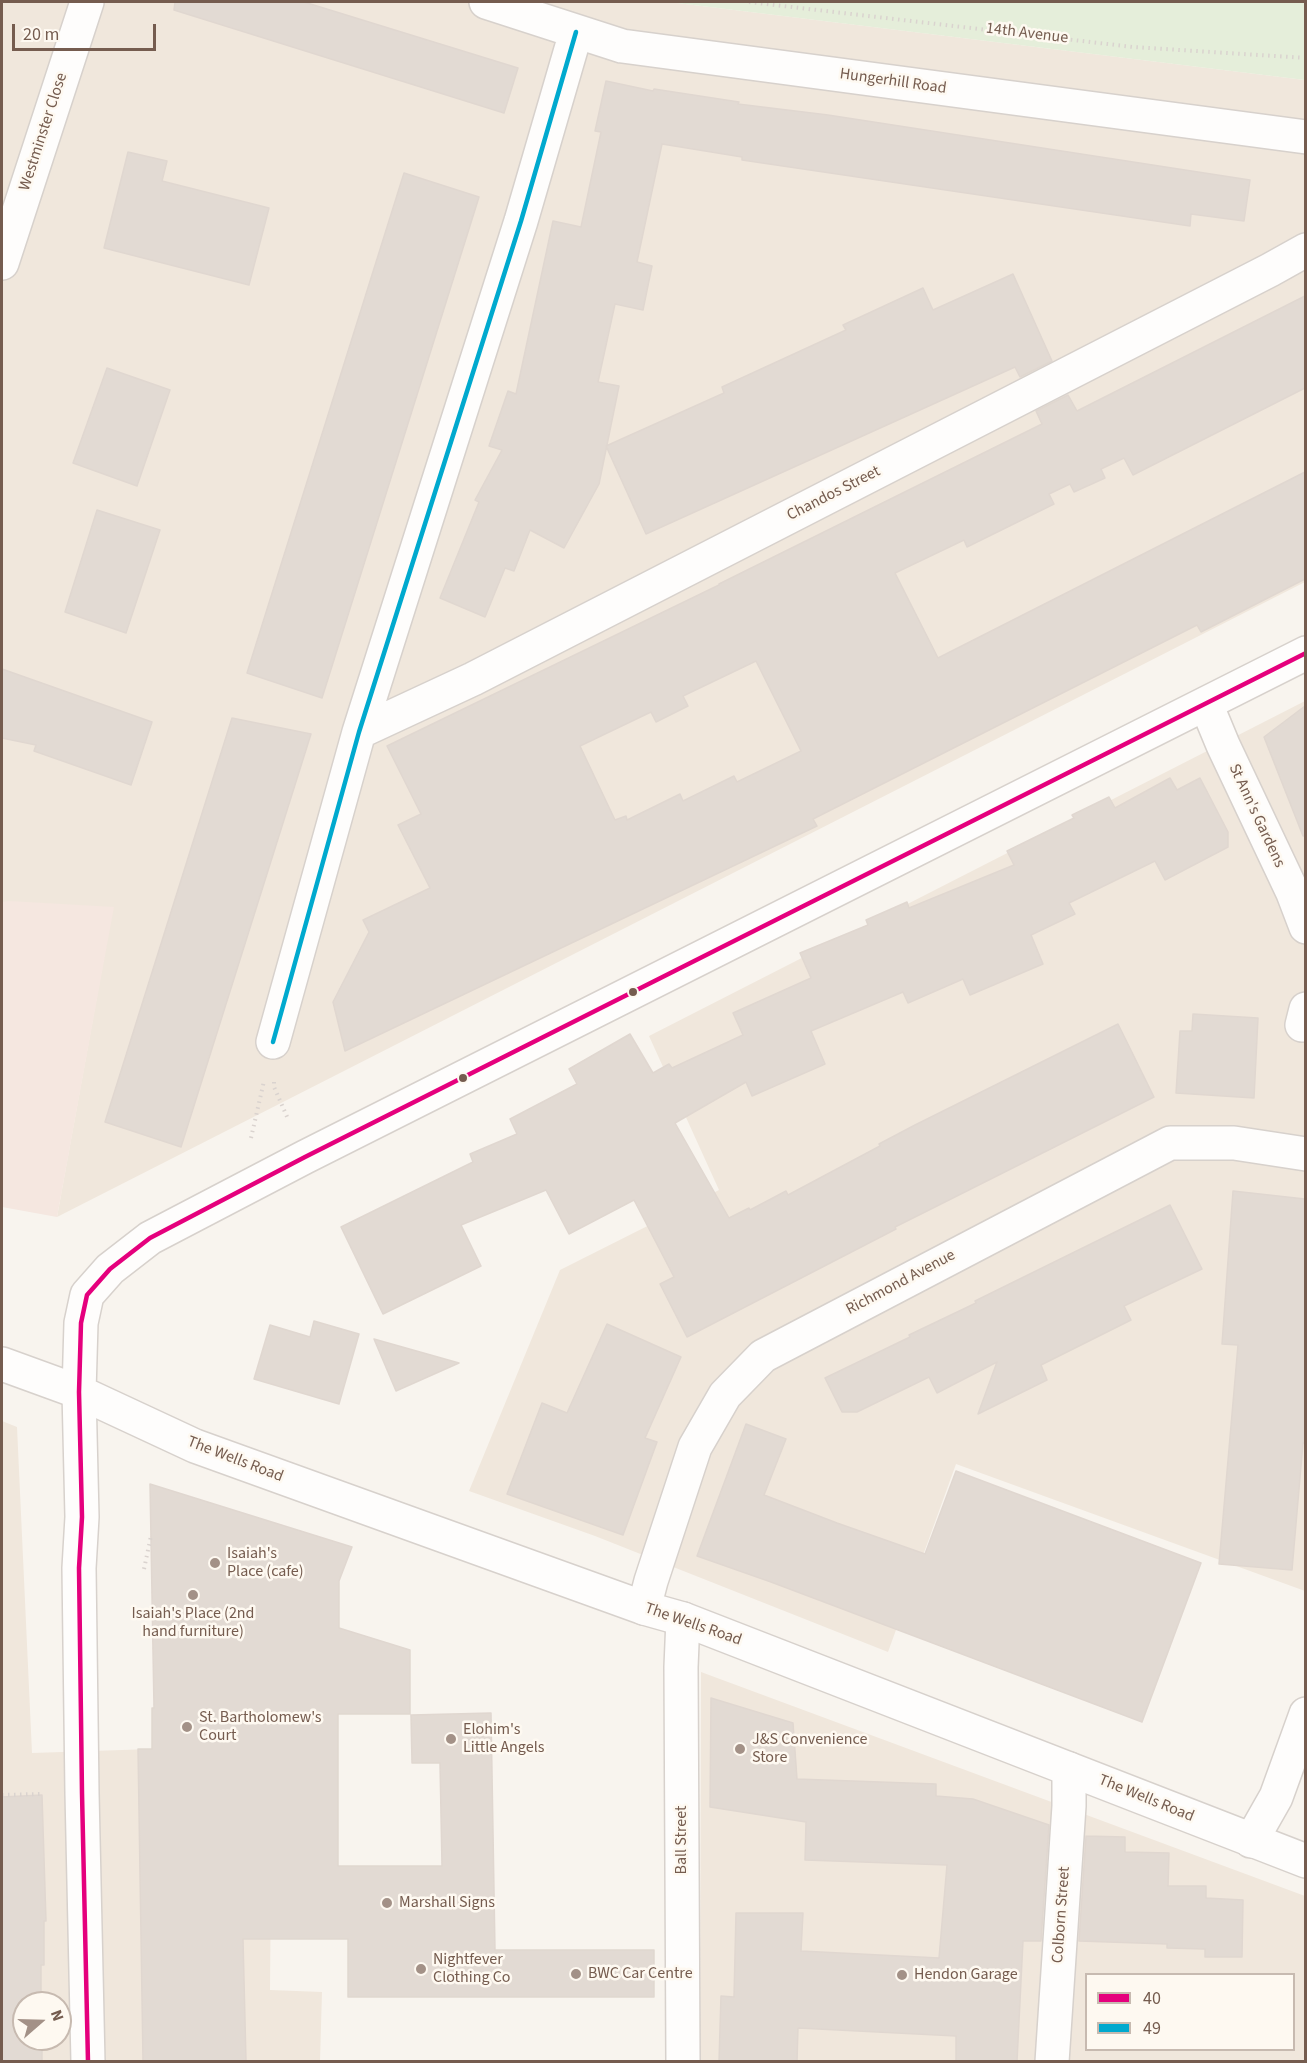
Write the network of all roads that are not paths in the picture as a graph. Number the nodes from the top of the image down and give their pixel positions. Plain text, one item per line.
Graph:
1 (87, 2) edge
2 (486, 2) edge
3 (576, 32) junction
4 (1305, 137) edge
5 (1305, 250) edge
6 (2, 263) edge
7 (1305, 653) edge
8 (1206, 704) junction
9 (359, 732) junction
10 (1305, 927) edge
11 (273, 1042) road end
12 (1305, 1154) edge
13 (2, 1364) edge
14 (79, 1392) junction
15 (644, 1608) junction
16 (683, 1619) junction
17 (1305, 1714) edge
18 (1069, 1769) junction
19 (1251, 1841) junction
20 (1305, 1861) edge
21 (88, 2061) edge
22 (683, 2061) edge
23 (1052, 2061) edge

1 - 6 street, Westminster Close
2 - 3 street, Hungerhill Road
3 - 4 street, Hungerhill Road
3 - 9 street
5 - 9 street, Chandos Street
7 - 8 street
8 - 10 street, St Ann's Gardens
8 - 14 street
9 - 11 street
12 - 15 street, Richmond Avenue
13 - 14 street, The Wells Road
14 - 15 street, The Wells Road
14 - 21 street
15 - 16 street, The Wells Road
16 - 18 street, The Wells Road
16 - 22 street, Ball Street
17 - 19 street
18 - 19 street, The Wells Road
18 - 23 street, Colborn Street
19 - 20 street, The Wells Road

